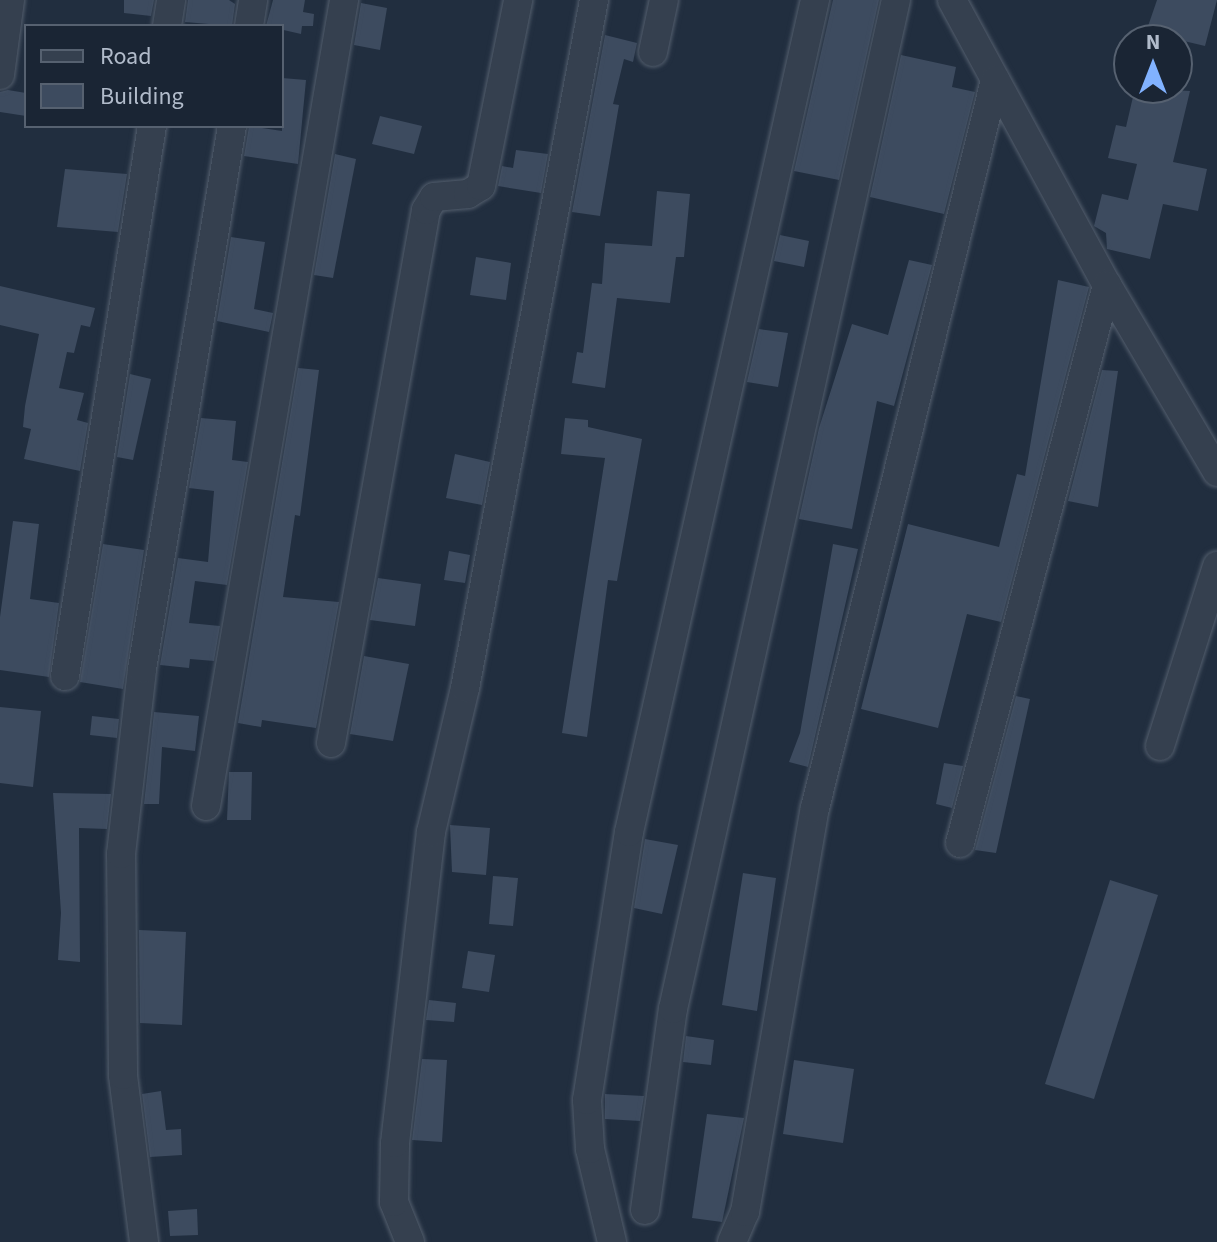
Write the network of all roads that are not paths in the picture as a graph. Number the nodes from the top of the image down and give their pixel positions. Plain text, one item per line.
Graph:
1 (10, 0) edge
2 (171, 0) edge
3 (253, 0) edge
4 (344, 0) edge
5 (518, 0) edge
6 (594, 0) edge
7 (664, 0) edge
8 (815, 0) edge
9 (896, 0) edge
10 (952, 0) edge
11 (167, 24) edge
12 (249, 24) edge
13 (653, 52) dead end
14 (0, 75) edge
15 (995, 80) junction
16 (152, 128) edge
17 (232, 128) edge
18 (1107, 285) junction
19 (1215, 460) edge
20 (1217, 566) edge
21 (65, 676) dead end
22 (331, 743) dead end
23 (1160, 746) dead end
24 (206, 806) dead end
25 (960, 843) dead end
26 (645, 1210) dead end
27 (144, 1242) edge
28 (410, 1242) edge
29 (612, 1242) edge
30 (732, 1242) edge

1 - 14 street
2 - 11 street
3 - 12 street
4 - 24 street
5 - 22 street
6 - 28 street
7 - 13 street
8 - 29 street
9 - 26 street
10 - 15 street
15 - 18 street
15 - 30 street
16 - 21 street
17 - 27 street
18 - 19 street
18 - 25 street
20 - 23 street

